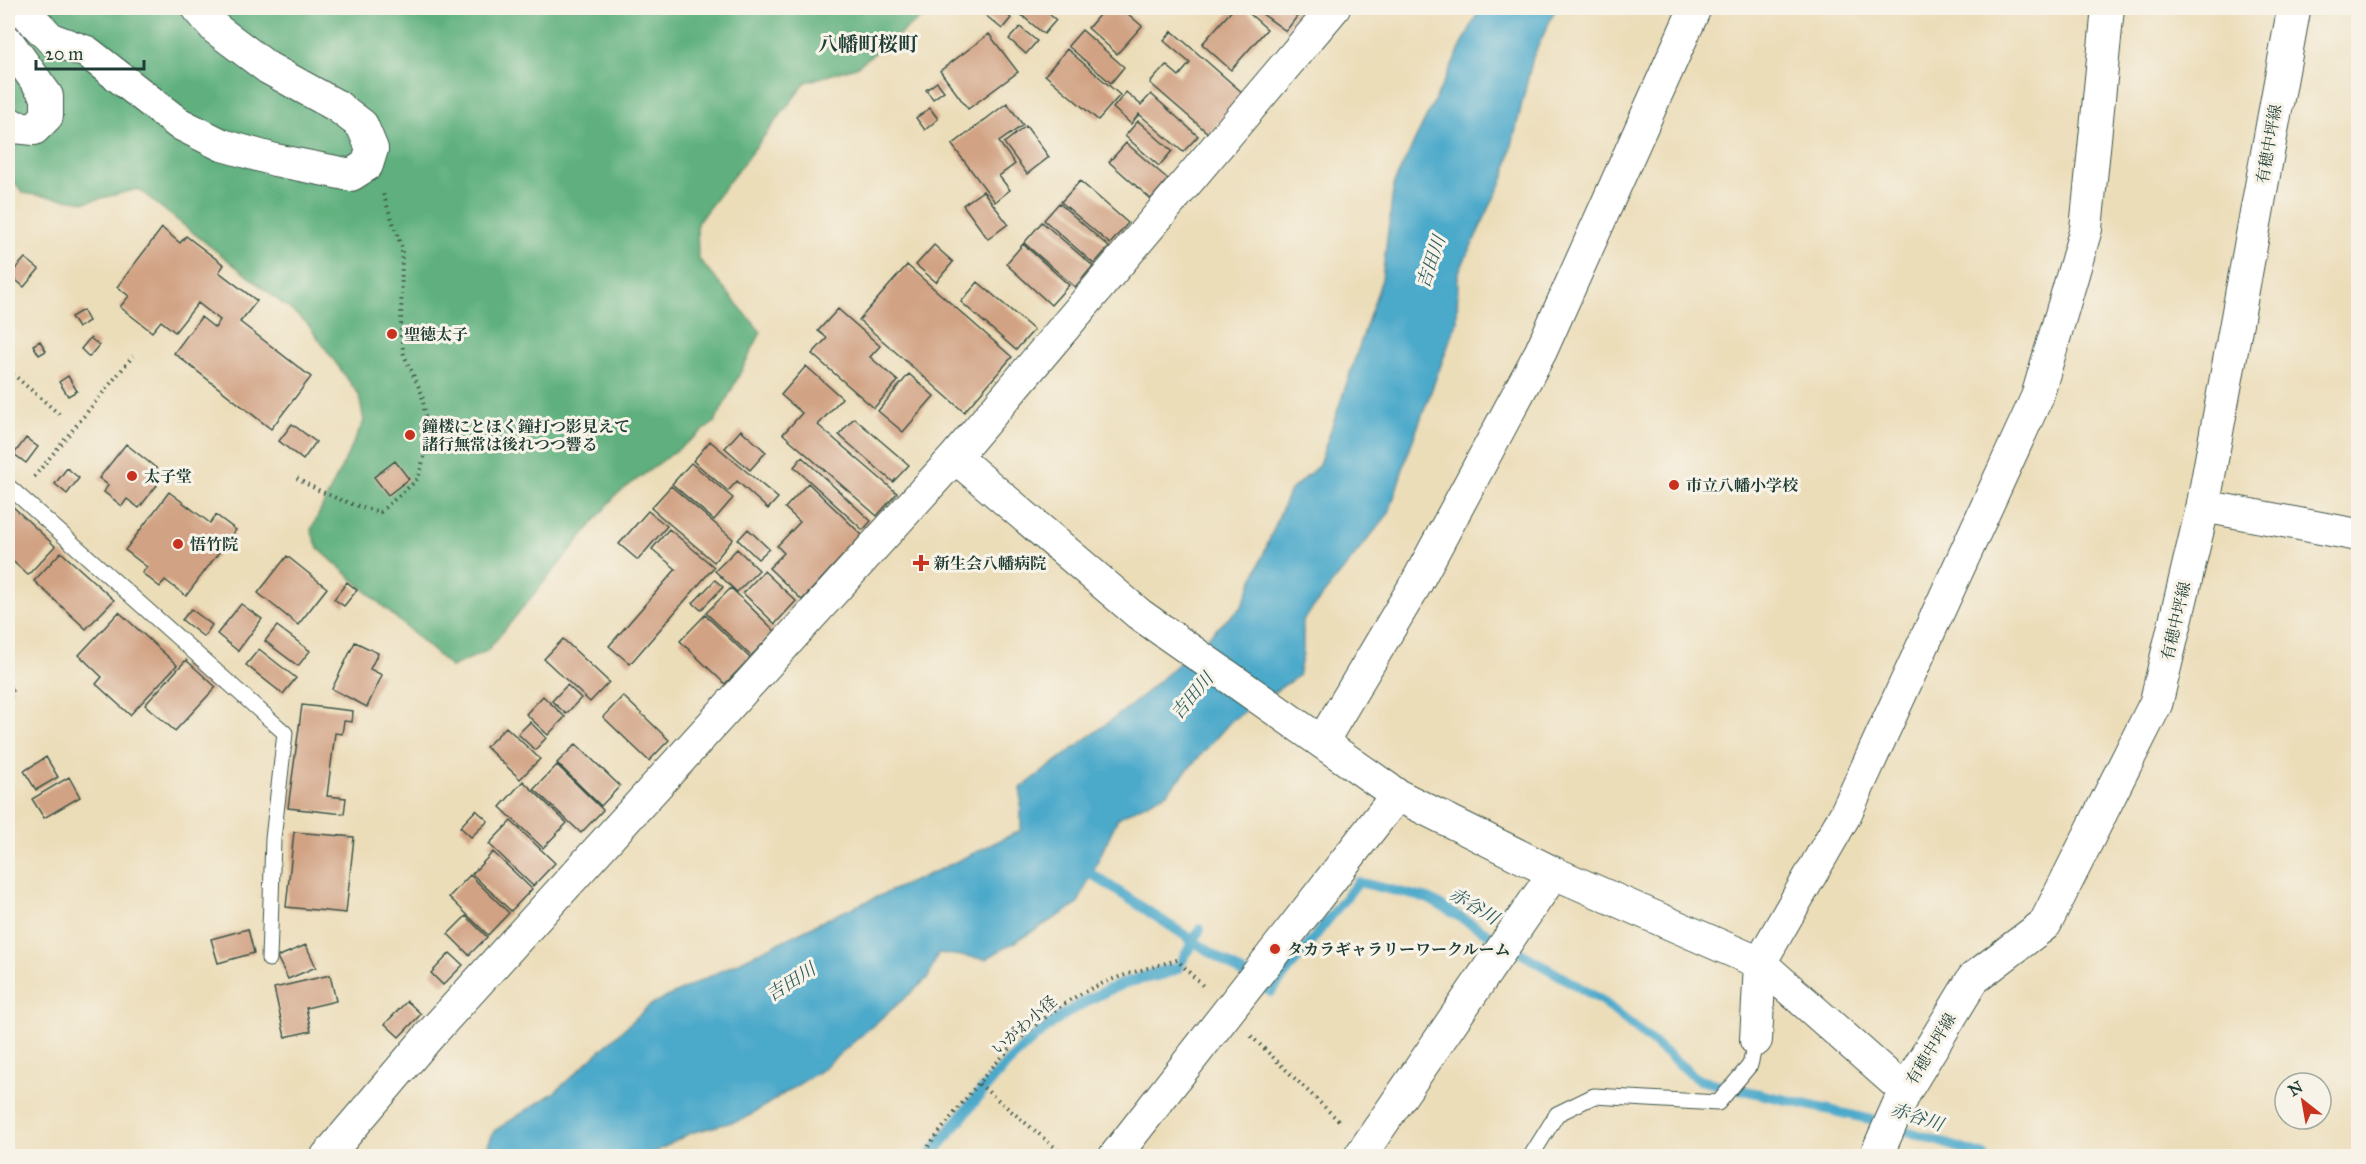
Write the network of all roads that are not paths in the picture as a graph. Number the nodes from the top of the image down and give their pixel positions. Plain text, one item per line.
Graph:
1 (21, 8) edge
2 (198, 8) edge
3 (1334, 8) edge
4 (1695, 8) edge
5 (2108, 8) edge
6 (2294, 8) edge
7 (8, 42) edge
8 (8, 122) edge
9 (955, 457) junction
10 (13, 491) edge
11 (2203, 506) junction
12 (2358, 535) edge
13 (1322, 742) junction
14 (1396, 795) junction
15 (1554, 873) junction
16 (269, 959) dead end
17 (1760, 963) junction
18 (1756, 1040) joint
19 (1905, 1090) junction
20 (1368, 1154) edge
21 (1882, 1155) edge
22 (327, 1156) edge
23 (1115, 1156) edge
24 (1530, 1156) edge

1 - 2 street
3 - 9 street
4 - 13 street
5 - 17 street
6 - 11 main road, 有穂中坪線
7 - 8 street
9 - 13 street
9 - 22 street
10 - 16 lane
11 - 12 street
11 - 19 main road, 有穂中坪線
13 - 14 street
14 - 15 street
14 - 23 street
15 - 17 street
15 - 20 street
17 - 18 street
17 - 19 street
18 - 24 lane
19 - 21 main road, 有穂中坪線

